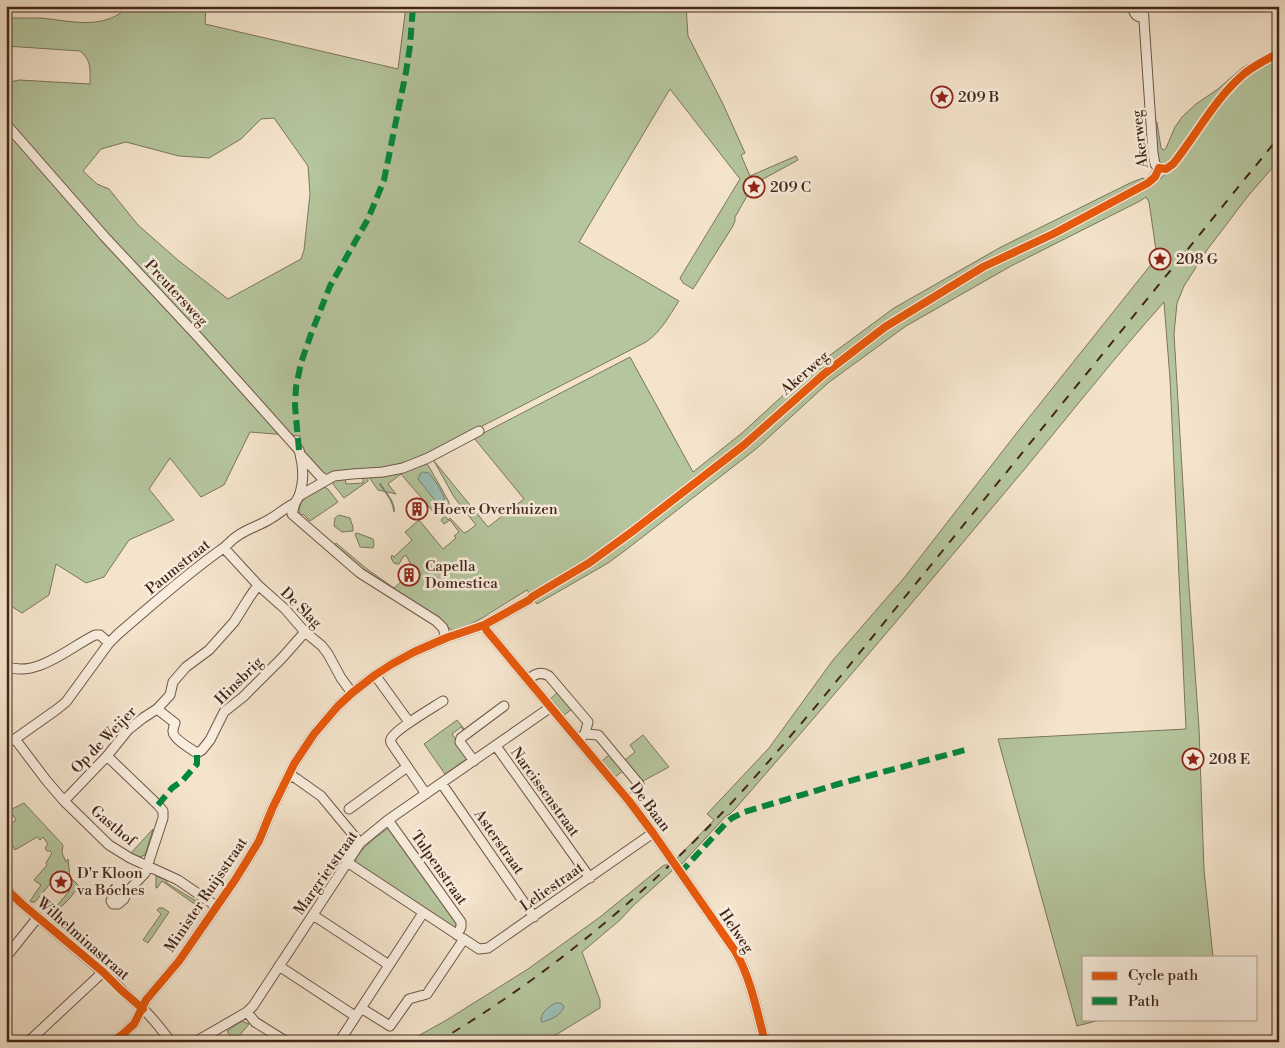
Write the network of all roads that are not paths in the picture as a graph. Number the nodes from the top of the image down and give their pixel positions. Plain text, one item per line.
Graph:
1 (1132, 6) edge
2 (1143, 6) edge
3 (1144, 18) junction
4 (6, 124) edge
5 (479, 431) dead end
6 (300, 454) junction
7 (326, 480) junction
8 (297, 499) junction
9 (292, 514) junction
10 (270, 519) junction
11 (224, 548) junction
12 (258, 585) junction
13 (484, 625) junction
14 (305, 632) junction
15 (446, 638) junction
16 (109, 643) junction
17 (6, 666) edge
18 (375, 675) junction
19 (528, 680) junction
20 (352, 693) junction
21 (443, 701) dead end
22 (504, 706) dead end
23 (551, 707) junction
24 (157, 709) junction
25 (409, 722) junction
26 (582, 737) junction
27 (11, 741) edge
28 (496, 746) junction
29 (107, 756) junction
30 (474, 760) junction
31 (407, 767) junction
32 (288, 774) junction
33 (442, 784) junction
34 (426, 794) junction
35 (64, 801) junction
36 (629, 801) junction
37 (349, 809) dead end
38 (388, 820) junction
39 (653, 833) junction
40 (360, 843) junction
41 (347, 862) junction
42 (147, 866) junction
43 (590, 878) junction
44 (6, 889) edge
45 (126, 893) dead end
46 (695, 895) joint
47 (216, 906) junction
48 (423, 913) junction
49 (39, 914) junction
50 (313, 915) junction
51 (534, 917) junction
52 (461, 937) junction
53 (6, 957) edge
54 (389, 965) junction
55 (279, 966) junction
56 (103, 972) junction
57 (361, 1008) junction
58 (143, 1009) junction
59 (247, 1012) junction
60 (355, 1016) junction
61 (28, 1042) edge
62 (111, 1042) edge
63 (171, 1042) edge
64 (196, 1042) edge
65 (287, 1042) edge
66 (339, 1042) edge
67 (765, 1042) edge

1 - 3 street
2 - 3 street, Akerweg
3 - 13 street, Akerweg
4 - 6 street, Preutersweg
5 - 7 street, Paumstraat
6 - 7 street, Preutersweg
6 - 8 street
7 - 8 street, Paumstraat
8 - 9 street
8 - 10 street, Paumstraat
9 - 10 street, Paumstraat
9 - 15 street
10 - 11 street, Paumstraat
11 - 12 street, De Slag
11 - 16 street, Paumstraat
12 - 14 street, De Slag
12 - 24 street, Op de Weijer
13 - 15 street, Minister Ruijsstraat
13 - 19 street, De Baan
14 - 20 street, De Slag
14 - 24 street, Hinsbrig
15 - 18 street, Minister Ruijsstraat
16 - 17 street
16 - 27 street, Paumstraat
18 - 20 street, Minister Ruijsstraat
18 - 25 street
19 - 23 street, De Baan
19 - 26 street, De Baan
20 - 32 street, Minister Ruijsstraat
21 - 25 street
22 - 30 street
23 - 26 street, De Baan
23 - 28 street, Margrietstraat
24 - 29 street, Op de Weijer
25 - 31 street
26 - 36 street, De Baan
26 - 36 street, De Baan
27 - 35 street, Gasthof
28 - 30 street, Margrietstraat
28 - 43 street, Narcissenstraat
29 - 35 street, Op de Weijer
29 - 42 street
30 - 33 street, Margrietstraat
31 - 34 street
31 - 37 street
32 - 40 street
32 - 47 street, Minister Ruijsstraat
33 - 34 street, Margrietstraat
33 - 51 street, Asterstraat
34 - 38 street, Margrietstraat
35 - 42 street, Gasthof
36 - 39 street, De Baan
38 - 40 street, Margrietstraat
38 - 52 street, Tulpenstraat
39 - 43 street, Leliestraat
39 - 46 street, De Baan
40 - 41 street, Margrietstraat
41 - 48 street, Tulpenstraat
41 - 50 street, Margrietstraat
42 - 45 street
42 - 47 street, Gasthof
43 - 51 street, Leliestraat
44 - 49 street, Wilhelminastraat
46 - 67 street, Helweg
47 - 58 street, Minister Ruijsstraat
48 - 52 street, Tulpenstraat
48 - 54 street
49 - 53 street
49 - 56 street, Wilhelminastraat
50 - 54 street
50 - 55 street, Margrietstraat
51 - 52 street, Leliestraat
52 - 57 street
54 - 57 street
55 - 59 street, Margrietstraat
55 - 60 street
56 - 58 street, Wilhelminastraat
56 - 61 street
57 - 60 street
58 - 62 street, Minister Ruijsstraat
58 - 63 street, Wilhelminastraat
59 - 64 street, Margrietstraat
59 - 65 street
60 - 66 street

